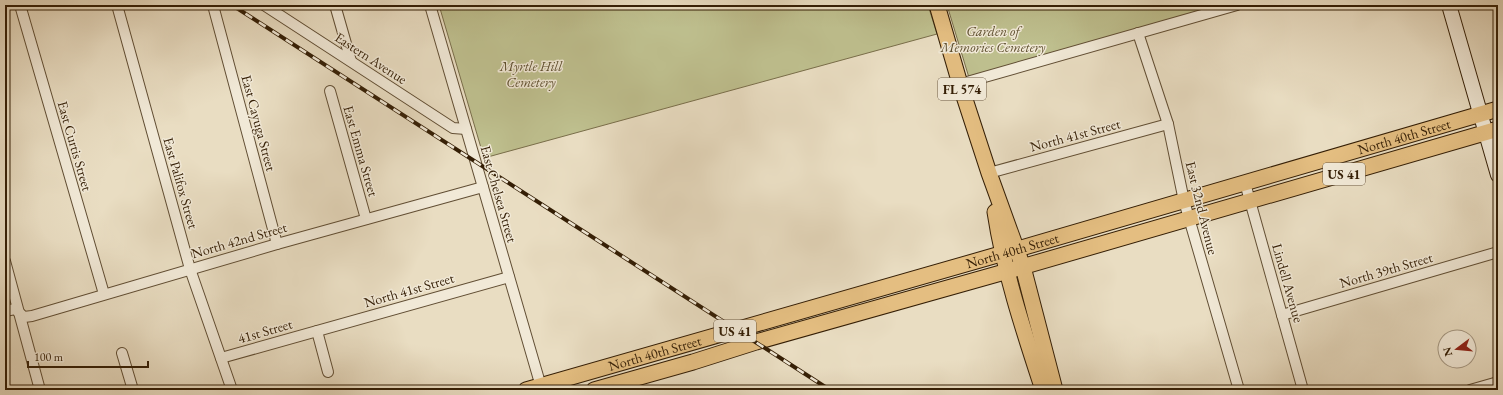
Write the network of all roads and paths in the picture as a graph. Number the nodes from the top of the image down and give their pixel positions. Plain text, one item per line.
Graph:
1 (20, 5) edge
2 (116, 5) edge
3 (264, 5) edge
4 (335, 5) edge
5 (430, 5) edge
6 (938, 5) edge
7 (1237, 5) edge
8 (1449, 5) edge
9 (214, 10) dead end
10 (1138, 33) junction
11 (351, 61) junction
12 (960, 84) junction
13 (330, 91) dead end
14 (1498, 109) edge
15 (1481, 114) junction
16 (1168, 124) junction
17 (466, 129) junction
18 (1492, 131) edge
19 (1361, 149) junction
20 (1367, 168) junction
21 (989, 173) junction
22 (1498, 175) edge
23 (1245, 183) junction
24 (483, 187) junction
25 (1184, 201) junction
26 (1250, 201) junction
27 (366, 219) junction
28 (1189, 219) junction
29 (277, 244) junction
30 (1010, 251) junction
31 (1498, 252) edge
32 (5, 261) edge
33 (1023, 267) junction
34 (190, 269) junction
35 (1008, 271) junction
36 (509, 277) junction
37 (104, 294) junction
38 (853, 297) junction
39 (5, 311) edge
40 (20, 314) junction
41 (858, 314) junction
42 (1282, 315) junction
43 (317, 331) junction
44 (688, 344) junction
45 (122, 353) dead end
46 (221, 358) junction
47 (693, 362) junction
48 (328, 372) dead end
49 (1498, 382) edge
50 (541, 388) edge
51 (40, 390) edge
52 (133, 390) edge
53 (232, 390) edge
54 (526, 390) edge
55 (594, 390) edge
56 (1043, 390) edge
57 (1055, 390) edge
58 (1239, 390) edge
59 (1303, 390) edge
60 (1470, 390) edge

1 - 37 street, East Curtis Street
2 - 34 street, East Palifox Street
3 - 11 street, Eastern Avenue
4 - 11 street
5 - 17 street, East Chelsea Street
6 - 12 main road, FL 574
7 - 10 street
8 - 15 street
9 - 29 street, East Cayuga Street
10 - 12 street
10 - 16 street, East 32nd Avenue
11 - 17 street, Eastern Avenue
12 - 21 main road, FL 574
13 - 27 street, East Emma Street
14 - 15 main road, North 40th Street / US 41
15 - 18 street
15 - 19 main road, North 40th Street / US 41
16 - 21 street, North 41st Street
16 - 25 street, East 32nd Avenue
17 - 24 street, East Chelsea Street
18 - 20 main road, North 40th Street / US 41
18 - 22 street
19 - 20 street
19 - 23 main road, North 40th Street / US 41
20 - 26 main road, North 40th Street / US 41
21 - 30 main road, FL 574
23 - 25 main road, North 40th Street / US 41
23 - 26 street, Lindell Avenue
24 - 27 street, North 42nd Street
24 - 36 street, East Chelsea Street
25 - 28 street, East 32nd Avenue
25 - 30 main road, North 40th Street / US 41
26 - 28 main road, North 40th Street / US 41
26 - 42 street, Lindell Avenue
27 - 29 street, North 42nd Street
28 - 33 main road, North 40th Street / US 41
28 - 58 street, East 32nd Avenue
29 - 34 street, North 42nd Street
30 - 33 main road, FL 574
30 - 35 main road, FL 574
30 - 38 main road, North 40th Street / US 41
31 - 42 street, North 39th Street
32 - 40 street
33 - 35 main road, North 40th Street / US 41
33 - 57 main road, FL 574
34 - 37 street, North 42nd Street
34 - 46 street, East Palifox Street
35 - 41 main road, North 40th Street / US 41
35 - 56 main road, FL 574
36 - 43 street, North 41st Street
36 - 50 street, East Chelsea Street
37 - 40 street, North 42nd Street
38 - 41 street
38 - 44 main road, North 40th Street / US 41
39 - 40 street, North 42nd Street
40 - 51 street
41 - 47 main road, North 40th Street / US 41
42 - 59 street, Lindell Avenue
43 - 46 street, 41st Street
43 - 48 street
44 - 47 street
44 - 50 main road, North 40th Street / US 41
45 - 52 street
46 - 53 street, East Palifox Street
47 - 55 main road, North 40th Street / US 41
49 - 60 street
50 - 54 main road, North 40th Street / US 41

